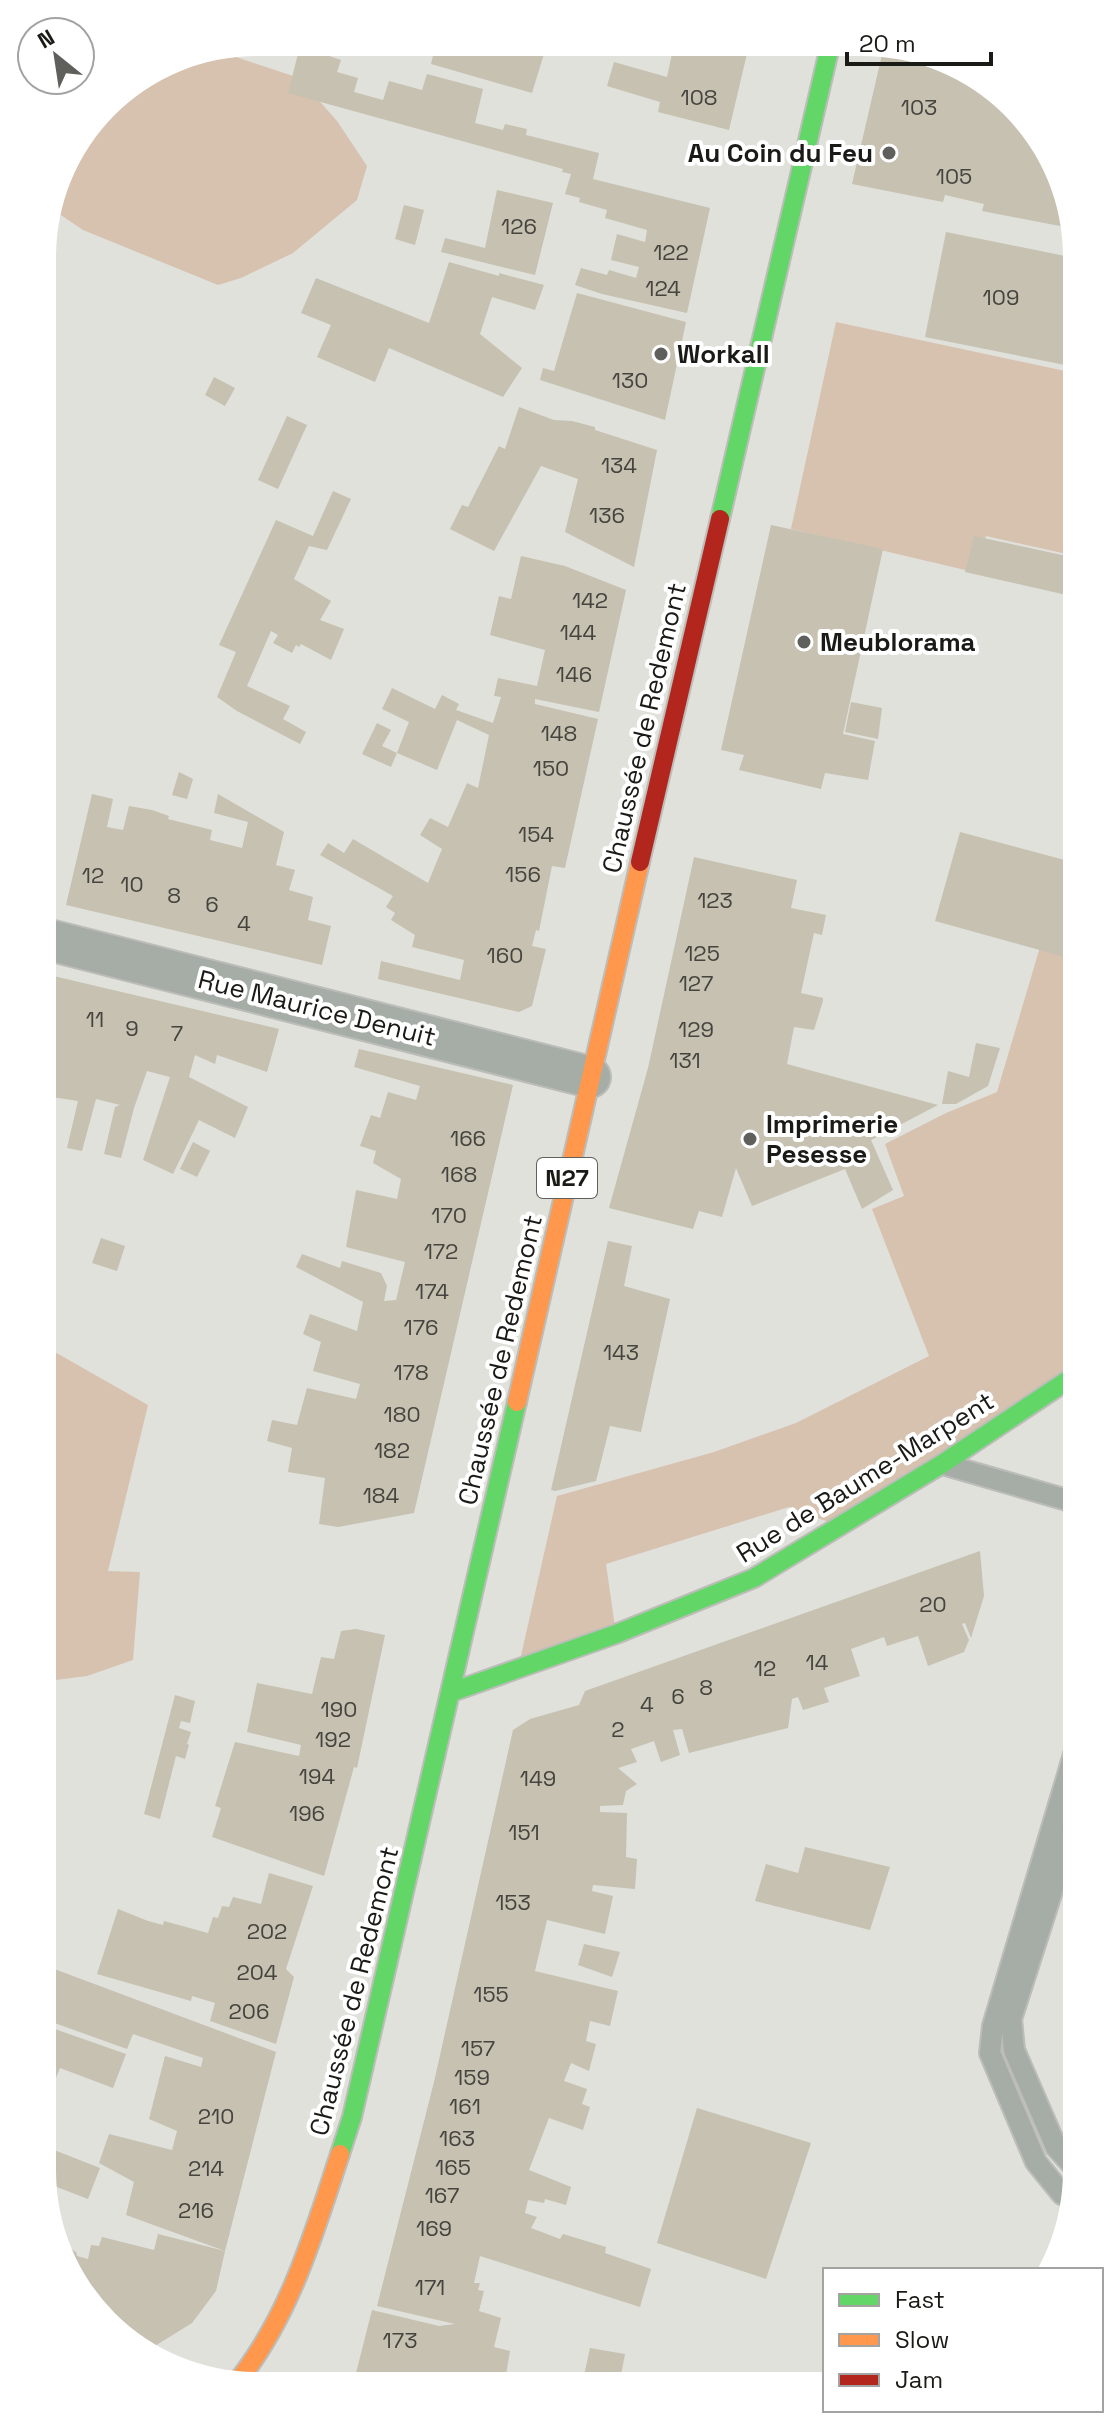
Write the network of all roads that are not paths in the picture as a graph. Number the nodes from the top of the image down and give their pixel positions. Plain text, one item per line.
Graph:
1 (828, 56) edge
2 (56, 942) edge
3 (590, 1077) junction
4 (1063, 1383) edge
5 (942, 1464) junction
6 (1063, 1499) edge
7 (452, 1692) junction
8 (1063, 1791) edge
9 (1063, 1856) edge
10 (1063, 2155) edge
11 (1062, 2193) edge
12 (246, 2371) edge

1 - 3 main road, Chaussée de Redemont / N27
2 - 3 street, Rue Maurice Denuit
3 - 7 main road, Chaussée de Redemont / N27
4 - 5 main road, Rue de Baume-Marpent
5 - 6 lane
5 - 7 main road, Rue de Baume-Marpent
7 - 12 main road, Chaussée de Redemont / N27
8 - 11 lane
9 - 10 lane

